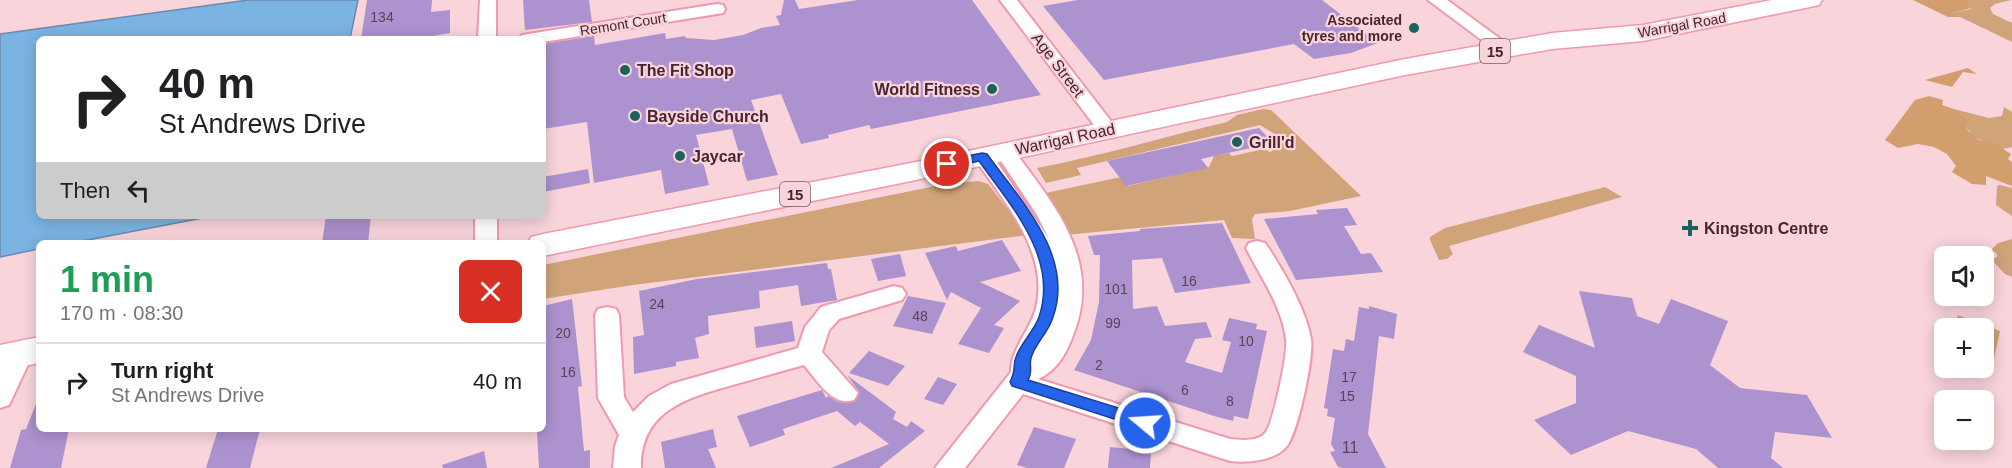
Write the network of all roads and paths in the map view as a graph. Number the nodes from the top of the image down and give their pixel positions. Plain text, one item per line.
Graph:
1 (488, 0) edge
2 (1008, 0) edge
3 (1436, 0) edge
4 (1713, 0) edge
5 (1810, 0) edge
6 (717, 9) dead end
7 (487, 36) edge
8 (546, 36) edge
9 (1552, 41) junction
10 (1505, 49) junction
11 (1107, 129) junction
12 (994, 154) junction
13 (486, 219) edge
14 (486, 240) edge
15 (546, 244) edge
16 (1257, 248) dead end
17 (894, 294) dead end
18 (607, 315) dead end
19 (20, 354) edge
20 (809, 354) junction
21 (1021, 378) junction
22 (845, 393) dead end
23 (0, 398) edge
24 (632, 432) junction
25 (627, 468) edge
26 (949, 468) edge

1 - 7 street
2 - 11 street, Age Street
3 - 10 street
4 - 9 highway, Warrigal Road / 15
5 - 9 highway, Warrigal Road / 15
6 - 8 street, Remont Court
9 - 10 highway, Warrigal Road / 15
10 - 11 highway, Warrigal Road / 15
11 - 12 highway, Warrigal Road / 15
12 - 15 highway, Warrigal Road / 15
12 - 21 street
13 - 14 street
16 - 21 street
17 - 20 street
18 - 24 street
19 - 23 street
20 - 22 street
20 - 24 street
21 - 26 street
24 - 25 street

